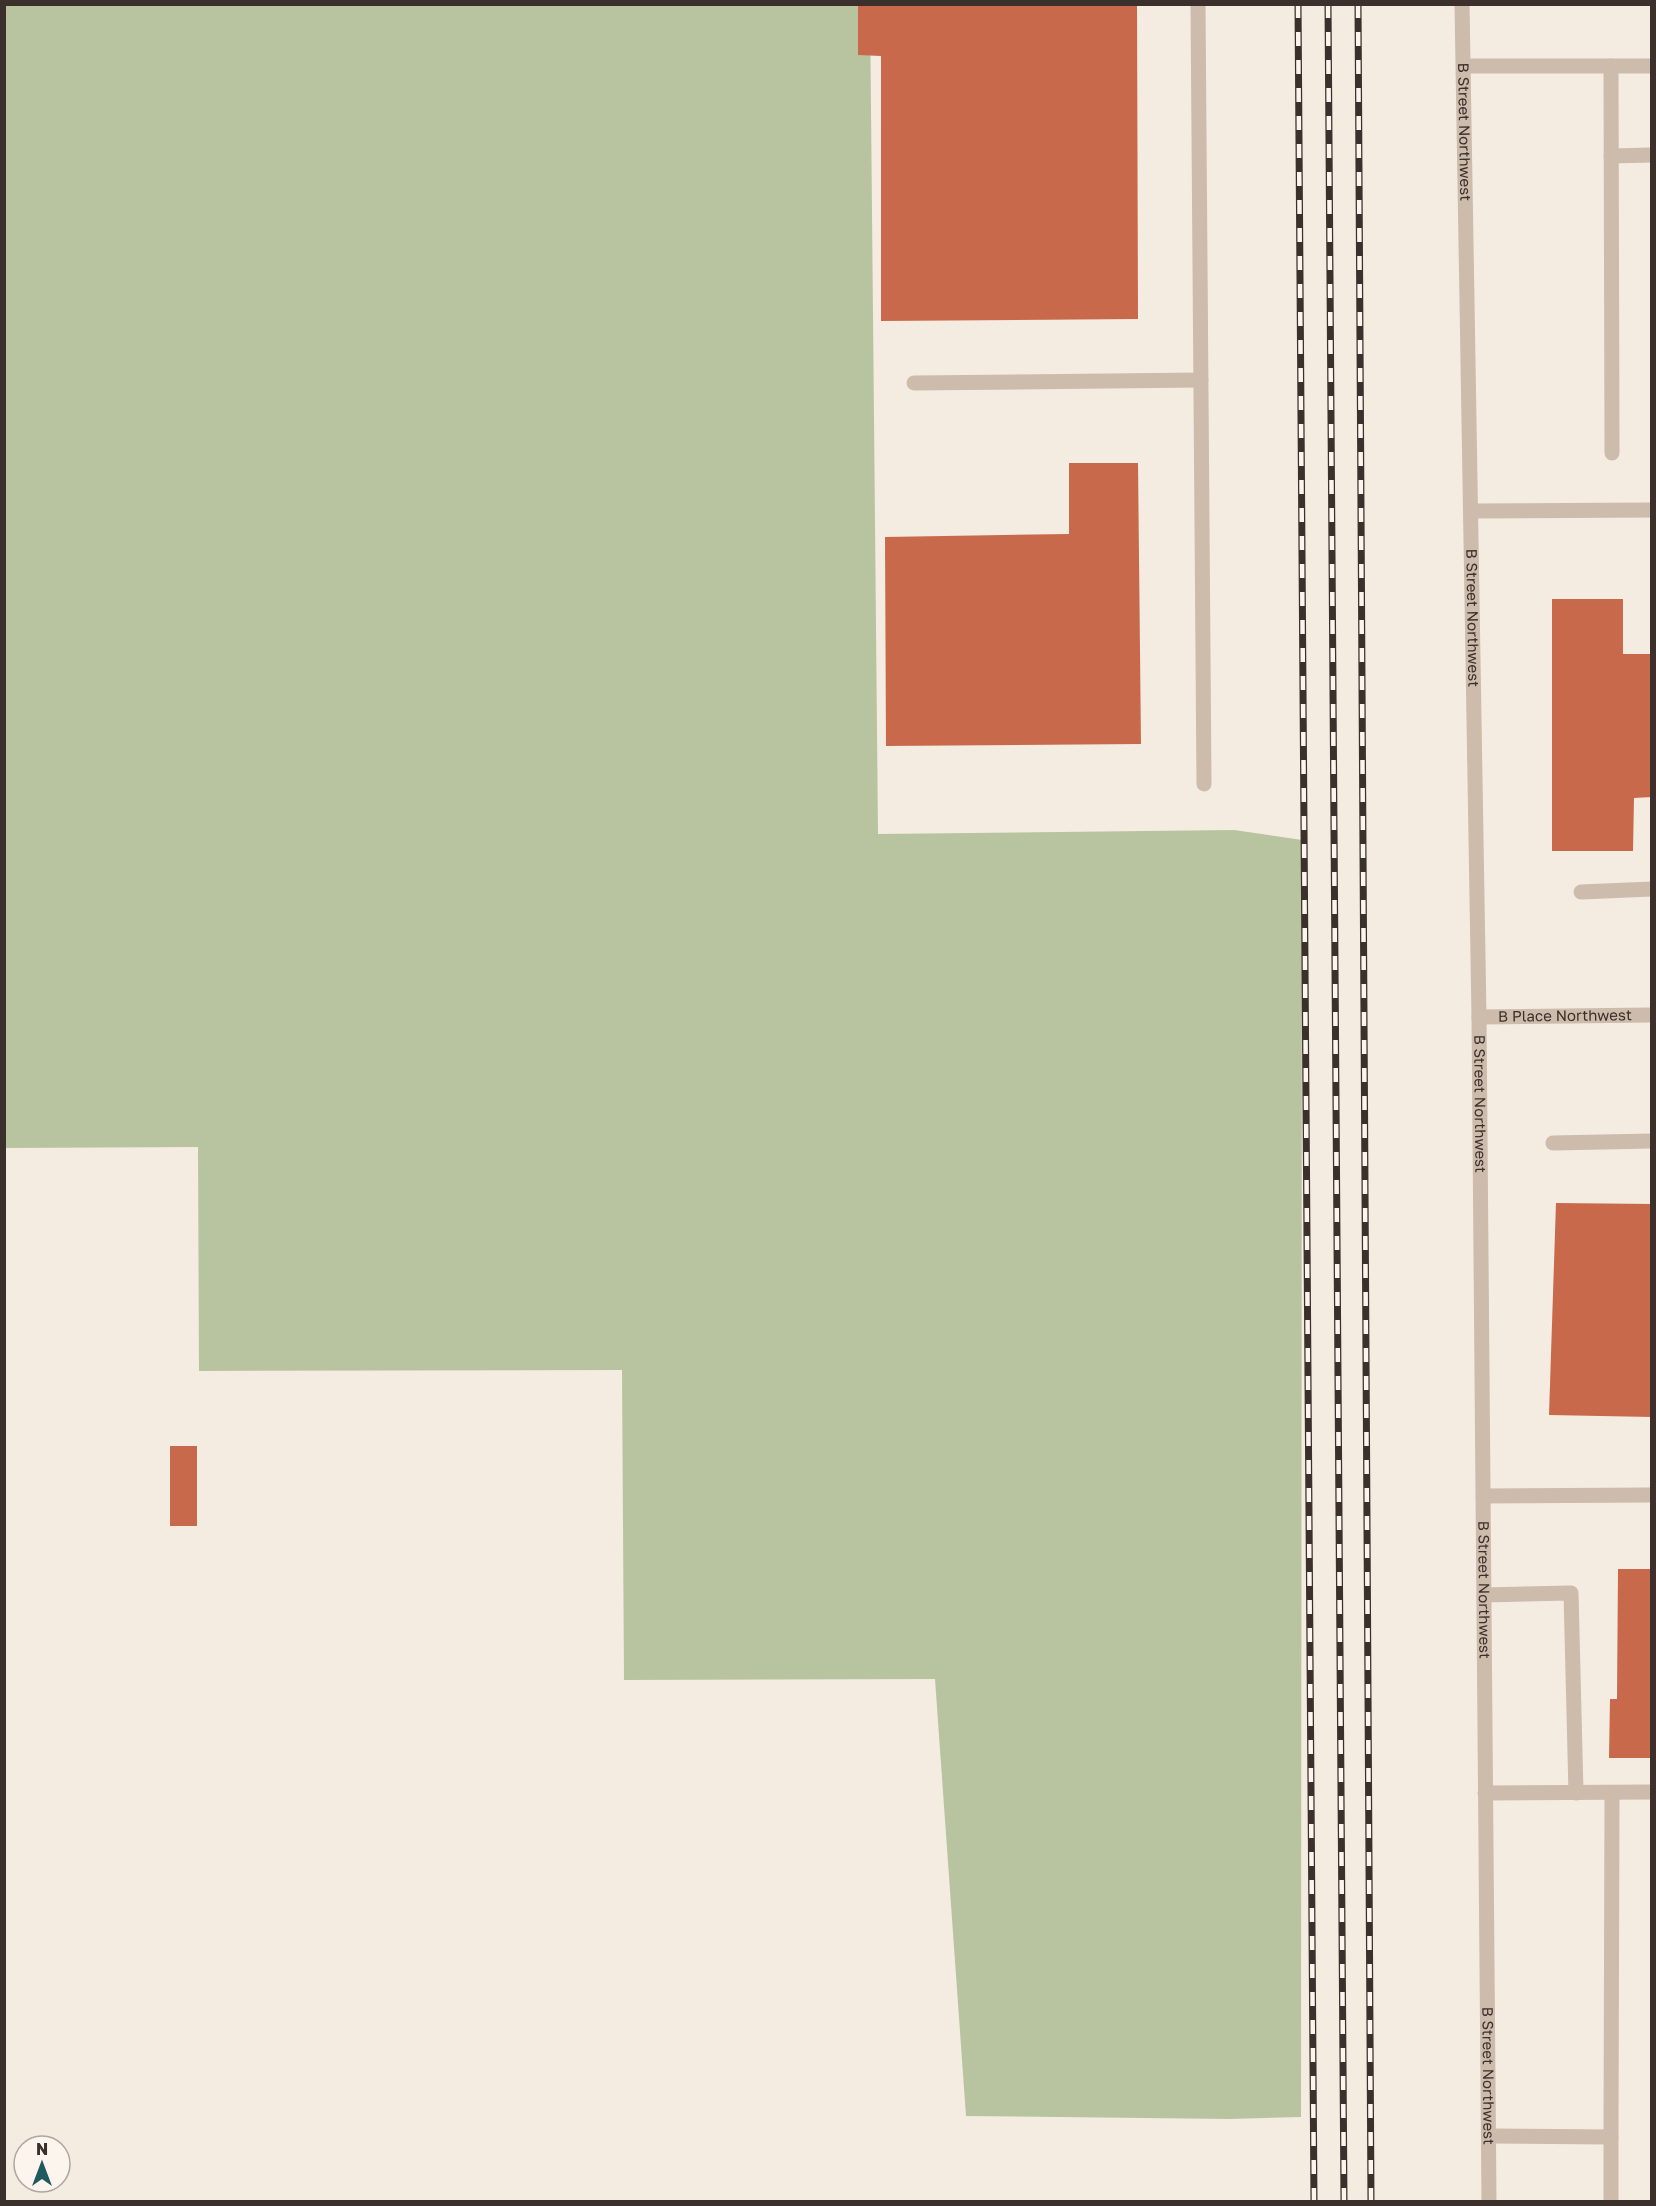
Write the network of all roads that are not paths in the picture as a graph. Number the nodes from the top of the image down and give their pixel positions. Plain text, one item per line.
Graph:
1 (1198, 4) edge
2 (1462, 4) edge
3 (1464, 66) junction
4 (1611, 66) junction
5 (1652, 66) edge
6 (1611, 156) junction
7 (1652, 156) edge
8 (1201, 380) junction
9 (914, 383) dead end
10 (1612, 453) dead end
11 (1652, 510) edge
12 (1471, 511) junction
13 (1204, 784) dead end
14 (1652, 889) edge
15 (1581, 892) dead end
16 (1652, 1015) edge
17 (1479, 1017) junction
18 (1652, 1141) edge
19 (1553, 1143) dead end
20 (1652, 1495) edge
21 (1483, 1496) junction
22 (1484, 1595) junction
23 (1652, 1792) edge
24 (1485, 1793) junction
25 (1576, 1793) junction
26 (1612, 1793) junction
27 (1489, 2136) junction
28 (1611, 2137) junction
29 (1489, 2202) edge
30 (1611, 2202) edge

1 - 8 street
2 - 3 street, B Street Northwest
3 - 4 street
3 - 12 street, B Street Northwest
4 - 5 street
4 - 6 street
6 - 7 street
6 - 10 street
8 - 9 street
8 - 13 street
11 - 12 street
12 - 17 street, B Street Northwest
14 - 15 street
16 - 17 street, B Place Northwest
17 - 21 street, B Street Northwest
18 - 19 street
20 - 21 street
21 - 22 street, B Street Northwest
22 - 24 street, B Street Northwest
22 - 25 street
23 - 26 street
24 - 25 street
24 - 27 street, B Street Northwest
25 - 26 street
26 - 28 street
27 - 28 street
27 - 29 street, B Street Northwest
28 - 30 street

